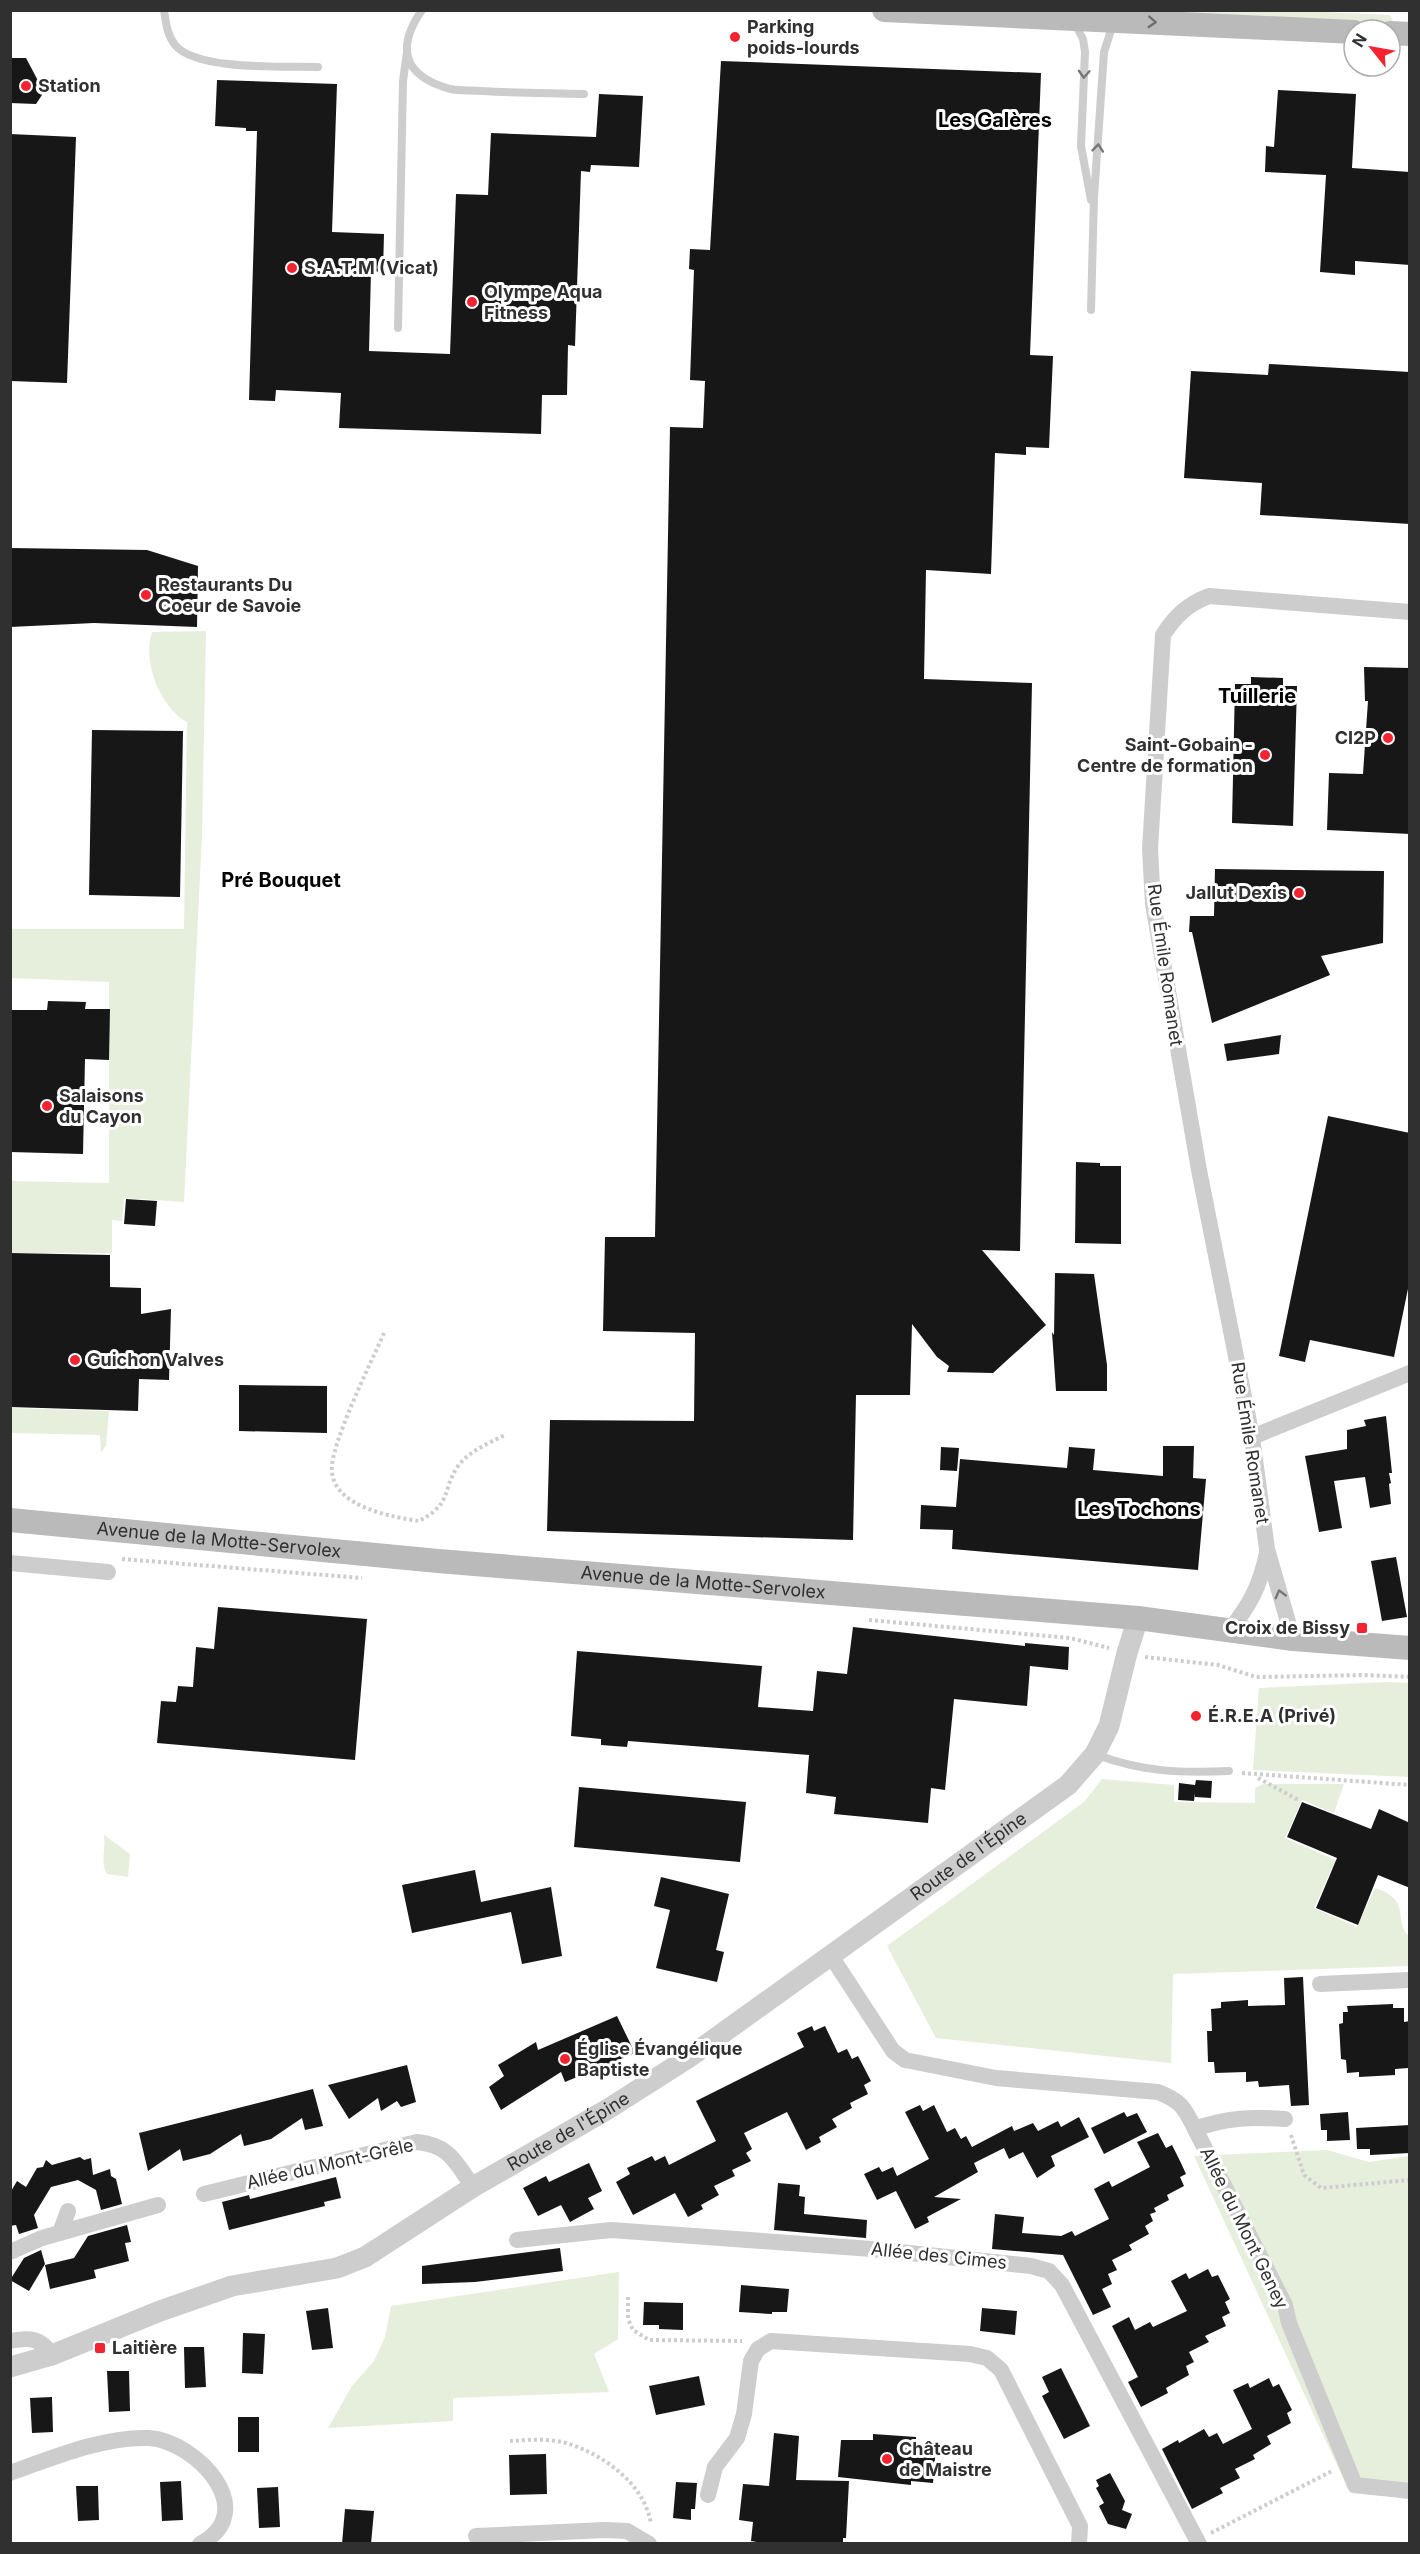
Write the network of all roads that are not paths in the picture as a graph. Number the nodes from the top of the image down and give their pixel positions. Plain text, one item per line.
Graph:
1 (164, 10) edge
2 (422, 10) edge
3 (884, 10) edge
4 (1072, 18) junction
5 (1114, 20) junction
6 (1342, 31) edge
7 (406, 52) junction
8 (318, 67) dead end
9 (584, 94) dead end
10 (1095, 227) junction
11 (1091, 310) dead end
12 (398, 328) dead end
13 (1410, 612) edge
14 (1410, 1373) edge
15 (1252, 1437) junction
16 (10, 1520) edge
17 (1267, 1549) junction
18 (10, 1563) edge
19 (111, 1565) road end
20 (1138, 1618) junction
21 (1229, 1631) junction
22 (1293, 1639) junction
23 (1405, 1647) edge
24 (1095, 1754) junction
25 (1229, 1771) road end
26 (831, 1956) junction
27 (1410, 1980) edge
28 (1320, 1984) dead end
29 (1286, 2119) road end
30 (1195, 2129) junction
31 (474, 2187) junction
32 (204, 2194) dead end
33 (158, 2205) dead end
34 (68, 2211) dead end
35 (60, 2233) junction
36 (517, 2240) dead end
37 (10, 2252) edge
38 (10, 2341) edge
39 (52, 2355) junction
40 (10, 2367) edge
41 (10, 2472) edge
42 (1410, 2491) edge
43 (708, 2495) dead end
44 (650, 2535) edge
45 (476, 2536) dead end
46 (1198, 2542) edge
47 (200, 2544) edge
48 (1079, 2544) edge

1 - 8 lane
2 - 7 lane
3 - 4 main road
4 - 5 main road
4 -> 10 lane
5 -> 6 main road
10 -> 5 lane
7 - 9 lane
7 - 12 lane
10 - 11 lane
13 - 15 street, Rue Émile Romanet
14 - 15 street
15 - 17 street, Rue Émile Romanet
16 - 20 main road, Avenue de la Motte-Servolex
17 - 21 street, Rue Émile Romanet
22 -> 17 street, Rue Émile Romanet
18 - 19 street
20 - 21 main road, Avenue de la Motte-Servolex
20 - 24 street, Route de l'Épine
21 - 22 main road, Avenue de la Motte-Servolex
22 - 23 main road, Avenue de la Motte-Servolex
24 - 25 lane
24 - 26 street, Route de l'Épine
26 - 30 street
26 - 31 street, Route de l'Épine
27 - 28 street
29 - 30 street, Allée du Mont Geney
30 - 42 street, Allée du Mont Geney
31 - 32 street, Allée du Mont-Grêle
31 - 39 street, Route de l'Épine
33 - 35 street
34 - 35 street
35 - 37 street
36 - 46 street, Allée des Cimes
38 - 39 street
39 - 40 street, Route de l'Épine
41 - 47 street
43 - 48 street
44 - 45 street

